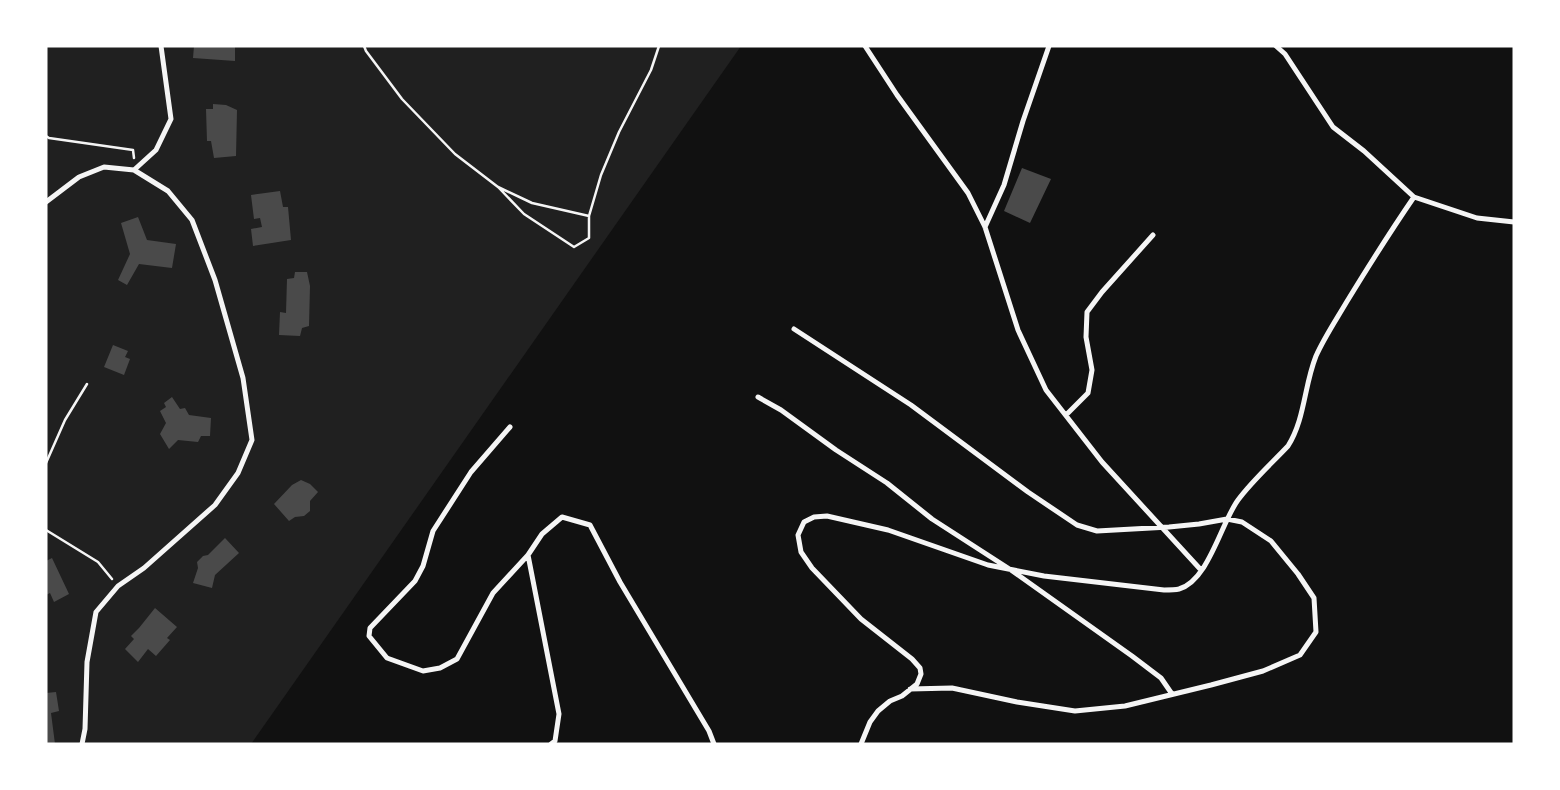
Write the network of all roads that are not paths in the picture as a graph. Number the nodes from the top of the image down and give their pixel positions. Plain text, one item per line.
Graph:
1 (161, 46) edge
2 (865, 46) edge
3 (1049, 46) edge
4 (1276, 46) edge
5 (134, 170) junction
6 (1414, 197) junction
7 (46, 202) edge
8 (1514, 222) edge
9 (985, 227) junction
10 (1153, 235) dead end
11 (794, 329) dead end
12 (758, 397) dead end
13 (1066, 415) junction
14 (510, 427) dead end
15 (1228, 518) junction
16 (1162, 527) junction
17 (528, 555) junction
18 (1011, 570) junction
19 (1201, 570) junction
20 (910, 689) junction
21 (1172, 694) junction
22 (82, 744) edge
23 (551, 744) edge
24 (714, 744) edge
25 (861, 744) edge

1 - 5 street
2 - 9 street
3 - 9 street
4 - 6 street
5 - 7 street
5 - 22 street
6 - 8 street
6 - 15 street
9 - 13 street
10 - 13 street
11 - 16 street
12 - 18 street
13 - 16 street
14 - 17 street
15 - 16 street
15 - 19 street
15 - 21 street
16 - 19 street
17 - 23 street
17 - 24 street
18 - 19 street
18 - 20 street
18 - 21 street
20 - 21 street
20 - 25 street

